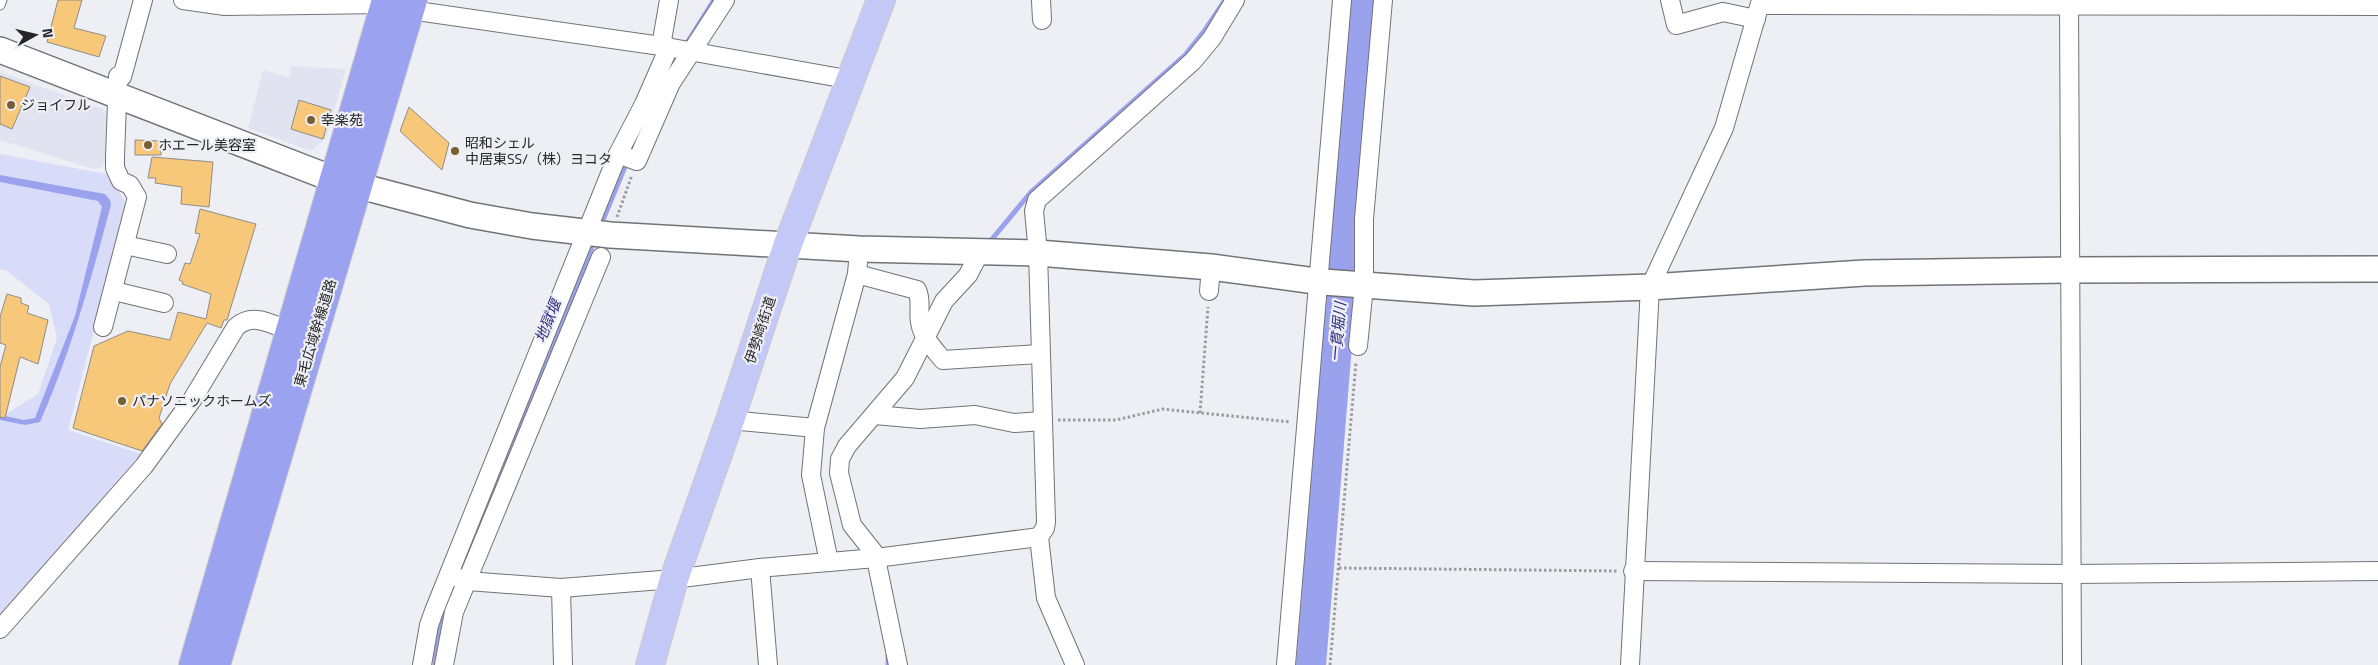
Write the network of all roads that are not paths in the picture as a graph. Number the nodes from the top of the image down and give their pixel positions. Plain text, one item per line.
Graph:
1 (2, 0) edge
2 (143, 0) edge
3 (183, 0) edge
4 (669, 0) edge
5 (725, 0) edge
6 (882, 0) edge
7 (1041, 0) edge
8 (1235, 0) edge
9 (1342, 0) edge
10 (1382, 0) edge
11 (1670, 0) edge
12 (2069, 2) edge
13 (398, 3) edge
14 (0, 5) edge
15 (2378, 6) edge
16 (1759, 8) edge
17 (1042, 20) dead end
18 (665, 46) junction
19 (0, 50) edge
20 (692, 52) junction
21 (852, 80) junction
22 (118, 96) junction
23 (618, 154) junction
24 (333, 179) junction
25 (359, 187) junction
26 (586, 232) junction
27 (125, 244) junction
28 (788, 244) junction
29 (606, 246) junction
30 (859, 249) junction
31 (980, 252) junction
32 (1038, 253) junction
33 (167, 254) dead end
34 (2070, 270) junction
35 (2378, 270) edge
36 (857, 274) junction
37 (1320, 282) junction
38 (1362, 286) junction
39 (1650, 287) junction
40 (114, 291) junction
41 (164, 303) dead end
42 (103, 327) dead end
43 (290, 331) junction
44 (926, 338) junction
45 (1358, 346) road end
46 (1039, 354) junction
47 (875, 415) junction
48 (730, 420) junction
49 (1043, 421) junction
50 (815, 428) junction
51 (1039, 538) junction
52 (876, 558) junction
53 (829, 562) junction
54 (760, 568) junction
55 (1633, 571) junction
56 (2378, 571) edge
57 (2072, 574) junction
58 (449, 575) junction
59 (674, 579) junction
60 (468, 581) junction
61 (561, 588) junction
62 (0, 629) edge
63 (193, 665) edge
64 (216, 665) edge
65 (422, 665) edge
66 (444, 665) edge
67 (562, 665) edge
68 (650, 665) edge
69 (768, 665) edge
70 (898, 665) edge
71 (1075, 665) edge
72 (1286, 665) edge
73 (1630, 665) edge
74 (2072, 665) edge

1 - 14 lane
2 - 22 street
3 - 13 street
4 - 18 street
5 - 20 street
6 - 21 main road, 伊勢崎街道
7 - 17 street
8 - 32 street
9 - 37 street
10 - 38 street
11 - 16 street
12 - 15 street
12 - 16 street
12 - 34 street
13 - 18 street
13 - 24 highway, 東毛広域幹線道路
13 - 25 highway, 東毛広域幹線道路
16 - 39 street
18 - 20 street
18 - 23 street
19 - 22 street
20 - 21 street
20 - 23 street
21 - 28 main road, 伊勢崎街道
22 - 24 street
22 - 27 street
23 - 26 street
24 - 25 street
24 - 43 highway, 東毛広域幹線道路
25 - 26 street
25 - 64 highway, 東毛広域幹線道路
26 - 29 street
26 - 58 street
27 - 33 street
27 - 40 street
28 - 29 street
28 - 30 street
28 - 48 main road, 伊勢崎街道
29 - 60 street
30 - 31 street
30 - 36 street
31 - 32 street
31 - 44 street
32 - 37 street
32 - 46 street
34 - 35 street
34 - 39 street
34 - 57 street
36 - 44 street
36 - 50 street
37 - 38 street
37 - 72 street
38 - 39 street
38 - 45 street
39 - 55 street
40 - 41 street
40 - 42 street
43 - 62 street
43 - 63 highway, 東毛広域幹線道路
44 - 46 street
44 - 47 street
46 - 49 street
47 - 49 street
47 - 52 street
48 - 50 street
48 - 59 main road, 伊勢崎街道
49 - 51 street
50 - 53 street
51 - 52 street
51 - 71 street
52 - 53 street
52 - 70 street
53 - 54 street
54 - 59 street
54 - 69 street
55 - 57 street
55 - 73 street
56 - 57 street
57 - 74 street
58 - 60 street
58 - 65 street
59 - 61 street
59 - 68 main road, 伊勢崎街道
60 - 61 street
60 - 66 street
61 - 67 street

